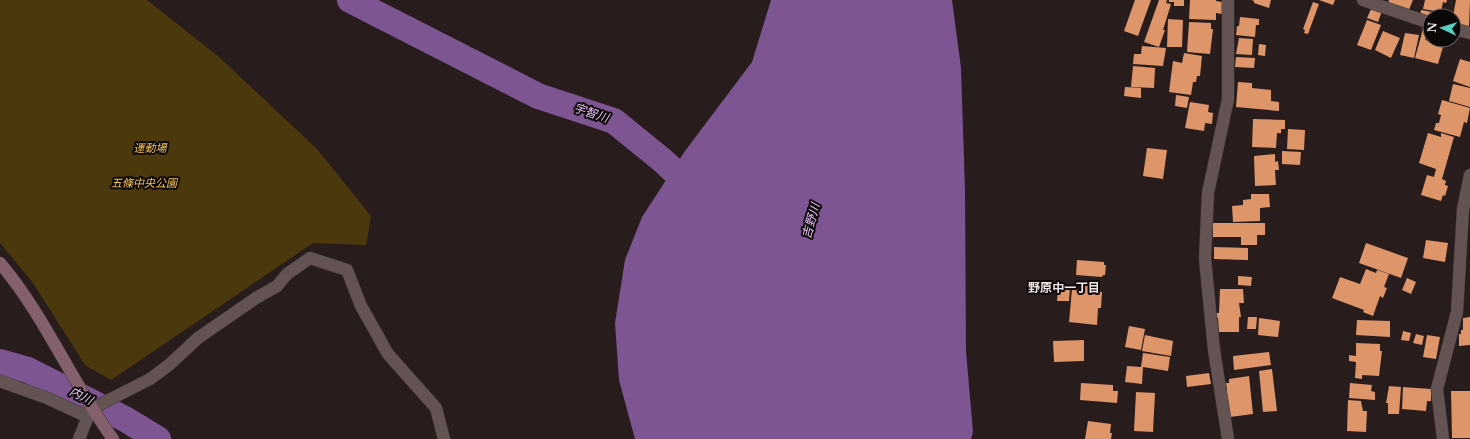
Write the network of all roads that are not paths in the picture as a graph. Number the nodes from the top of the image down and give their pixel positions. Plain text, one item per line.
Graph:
1 (1228, 0) edge
2 (1363, 0) edge
3 (1422, 20) edge
4 (1470, 174) edge
5 (0, 263) edge
6 (0, 381) edge
7 (90, 413) junction
8 (79, 439) edge
9 (113, 439) edge
10 (444, 439) edge
11 (1228, 439) edge
12 (1443, 439) edge

1 - 11 street
2 - 3 street
4 - 12 street
5 - 7 street
6 - 7 street
7 - 8 street
7 - 9 street
7 - 10 street

